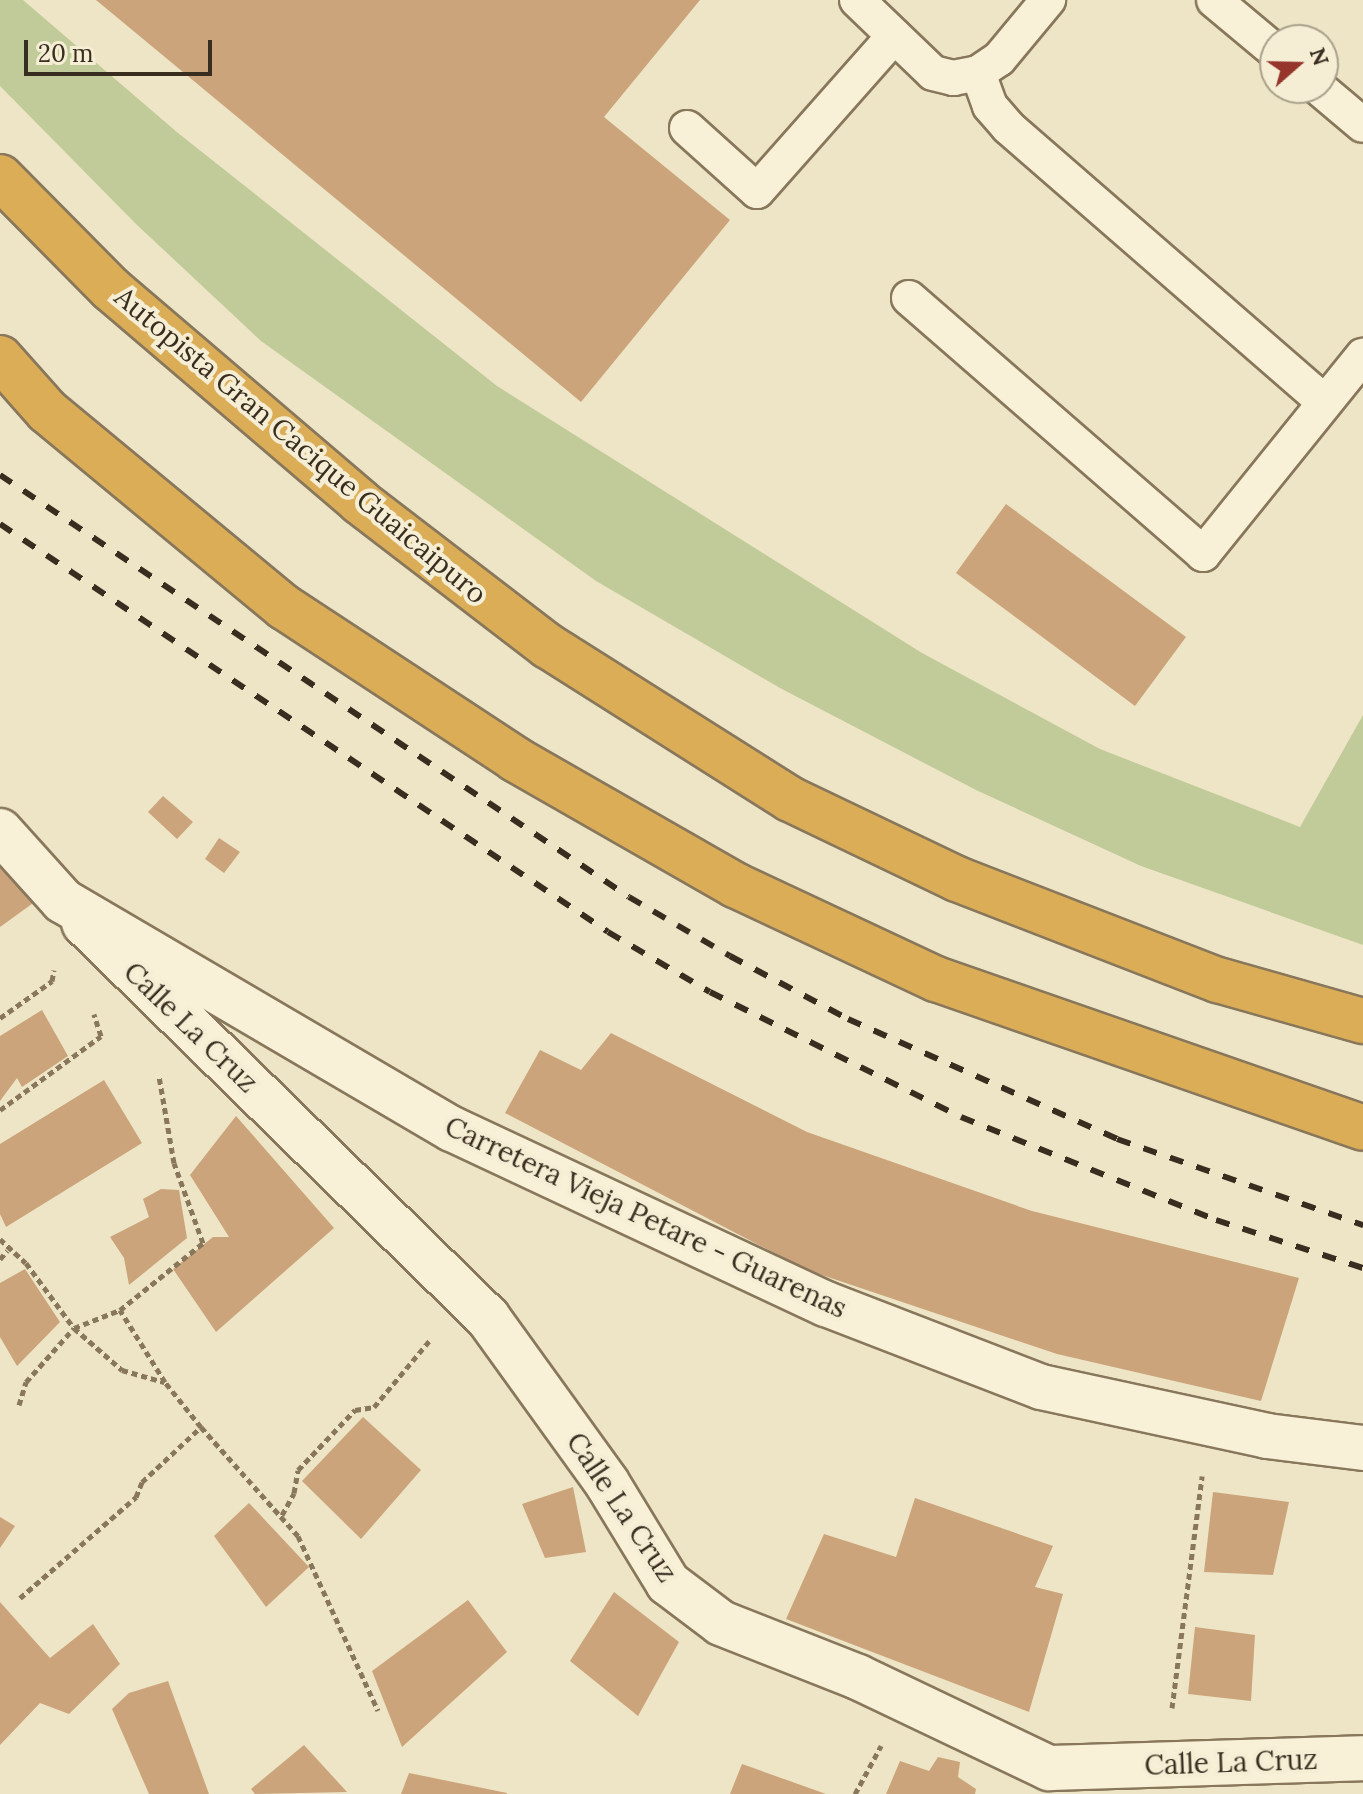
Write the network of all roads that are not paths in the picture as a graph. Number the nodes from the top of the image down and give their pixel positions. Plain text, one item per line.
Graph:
1 (857, 0) edge
2 (1048, 0) edge
3 (1214, 0) edge
4 (894, 36) junction
5 (1259, 38) edge
6 (978, 73) junction
7 (1338, 104) edge
8 (1363, 125) edge
9 (687, 128) dead end
10 (0, 177) edge
11 (909, 298) dead end
12 (1363, 356) edge
13 (0, 358) edge
14 (1324, 402) junction
15 (0, 831) edge
16 (63, 901) junction
17 (1363, 1021) edge
18 (1363, 1128) edge
19 (1363, 1448) edge
20 (1363, 1758) edge

1 - 4 lane
2 - 6 lane
3 - 5 lane
4 - 6 lane
4 - 9 lane
6 - 14 lane
7 - 8 lane
10 - 17 highway, Autopista Gran Cacique Guaicaipuro
11 - 14 lane
12 - 14 lane
13 - 18 highway
15 - 16 street, Carretera Vieja Petare - Guarenas
16 - 19 street, Carretera Vieja Petare - Guarenas
16 - 20 street, Calle La Cruz

